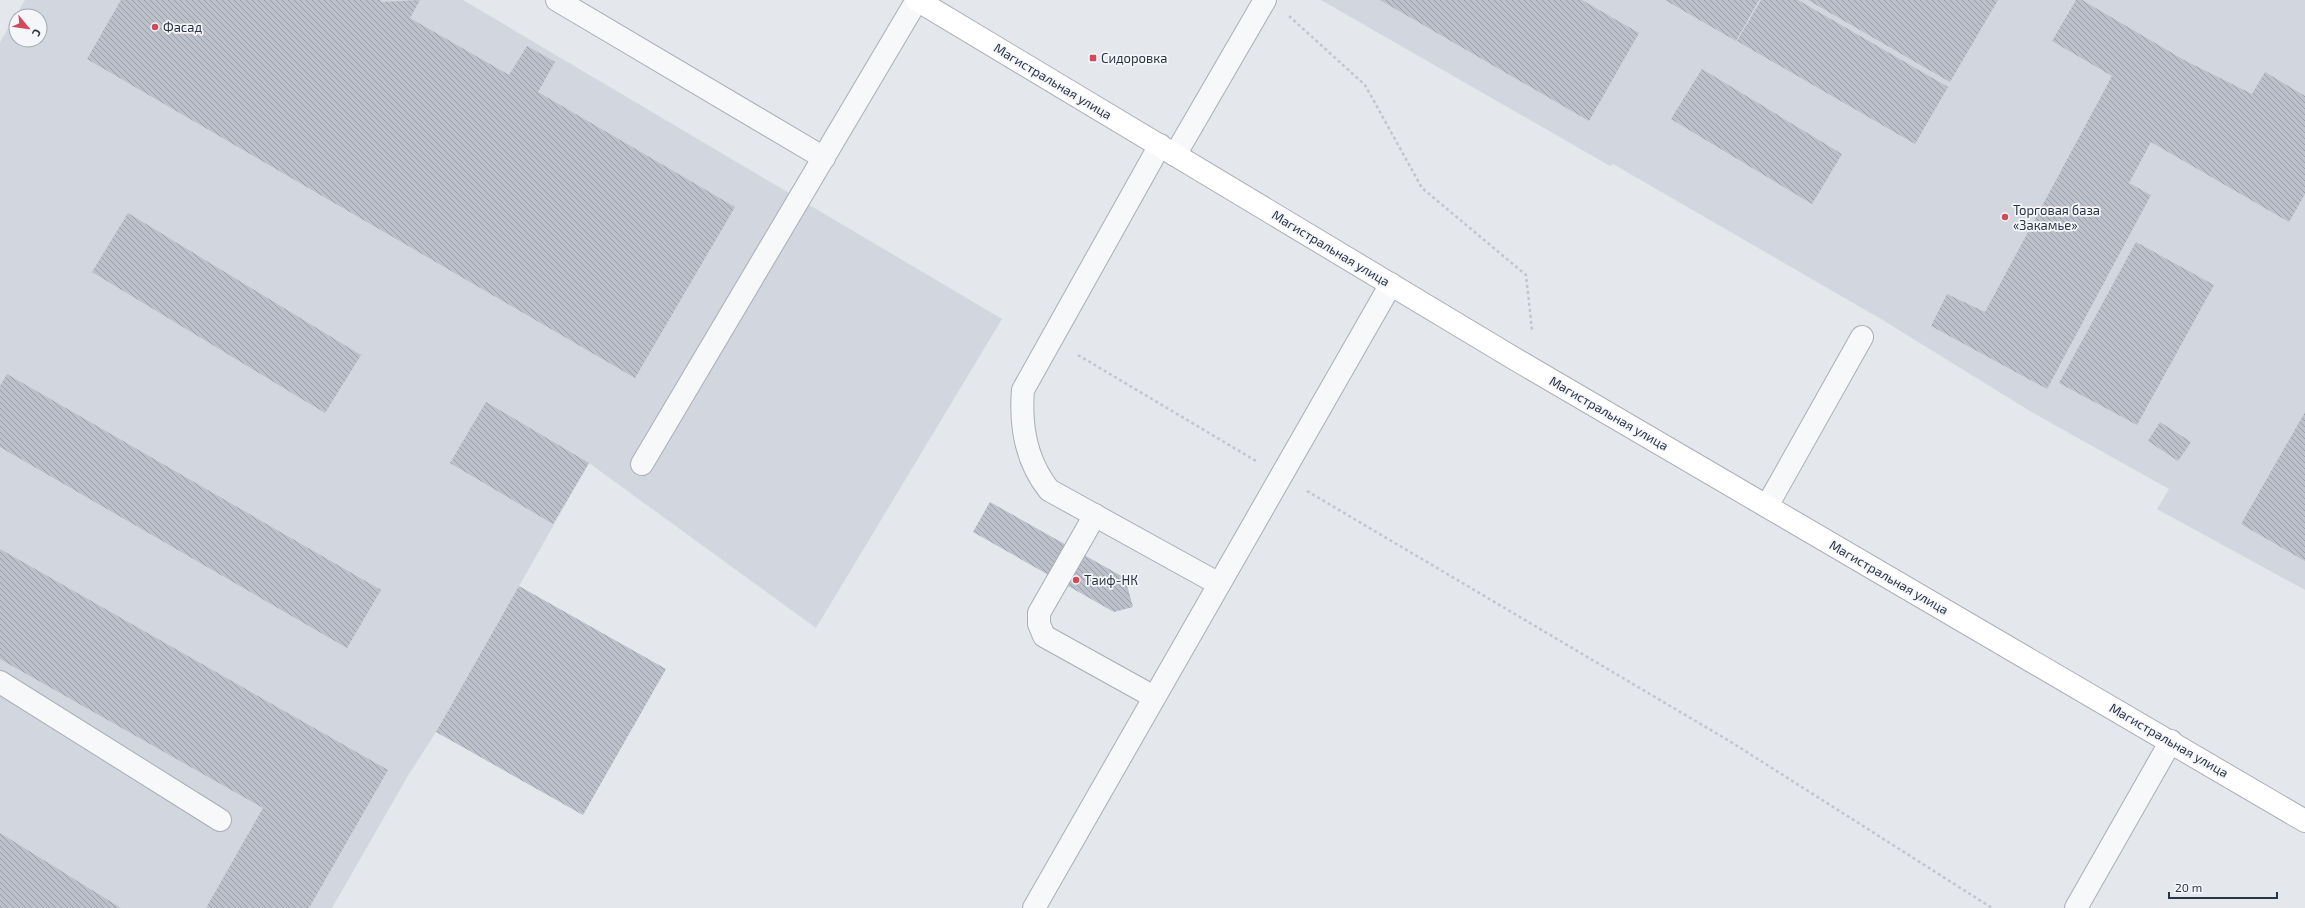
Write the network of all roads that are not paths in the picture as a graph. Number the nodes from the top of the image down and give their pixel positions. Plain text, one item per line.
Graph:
1 (557, 0) edge
2 (917, 0) edge
3 (1274, 5) edge
4 (1167, 150) junction
5 (824, 158) junction
6 (1391, 284) junction
7 (1862, 337) dead end
8 (642, 464) dead end
9 (1767, 506) junction
10 (1095, 515) junction
11 (1220, 584) junction
12 (0, 682) edge
13 (1154, 697) junction
14 (2170, 741) junction
15 (220, 820) dead end
16 (2305, 821) edge
17 (1034, 908) edge
18 (2076, 908) edge

1 - 5 street
2 - 4 main road, Магистральная улица
2 - 5 street
3 - 4 street
4 - 6 main road, Магистральная улица
4 - 10 street
5 - 8 street
6 - 9 main road, Магистральная улица
6 - 11 street
7 - 9 street
9 - 14 main road, Магистральная улица
10 - 11 street
10 - 13 street
11 - 13 street
12 - 15 street
13 - 17 street
14 - 16 main road, Магистральная улица
14 - 18 street

